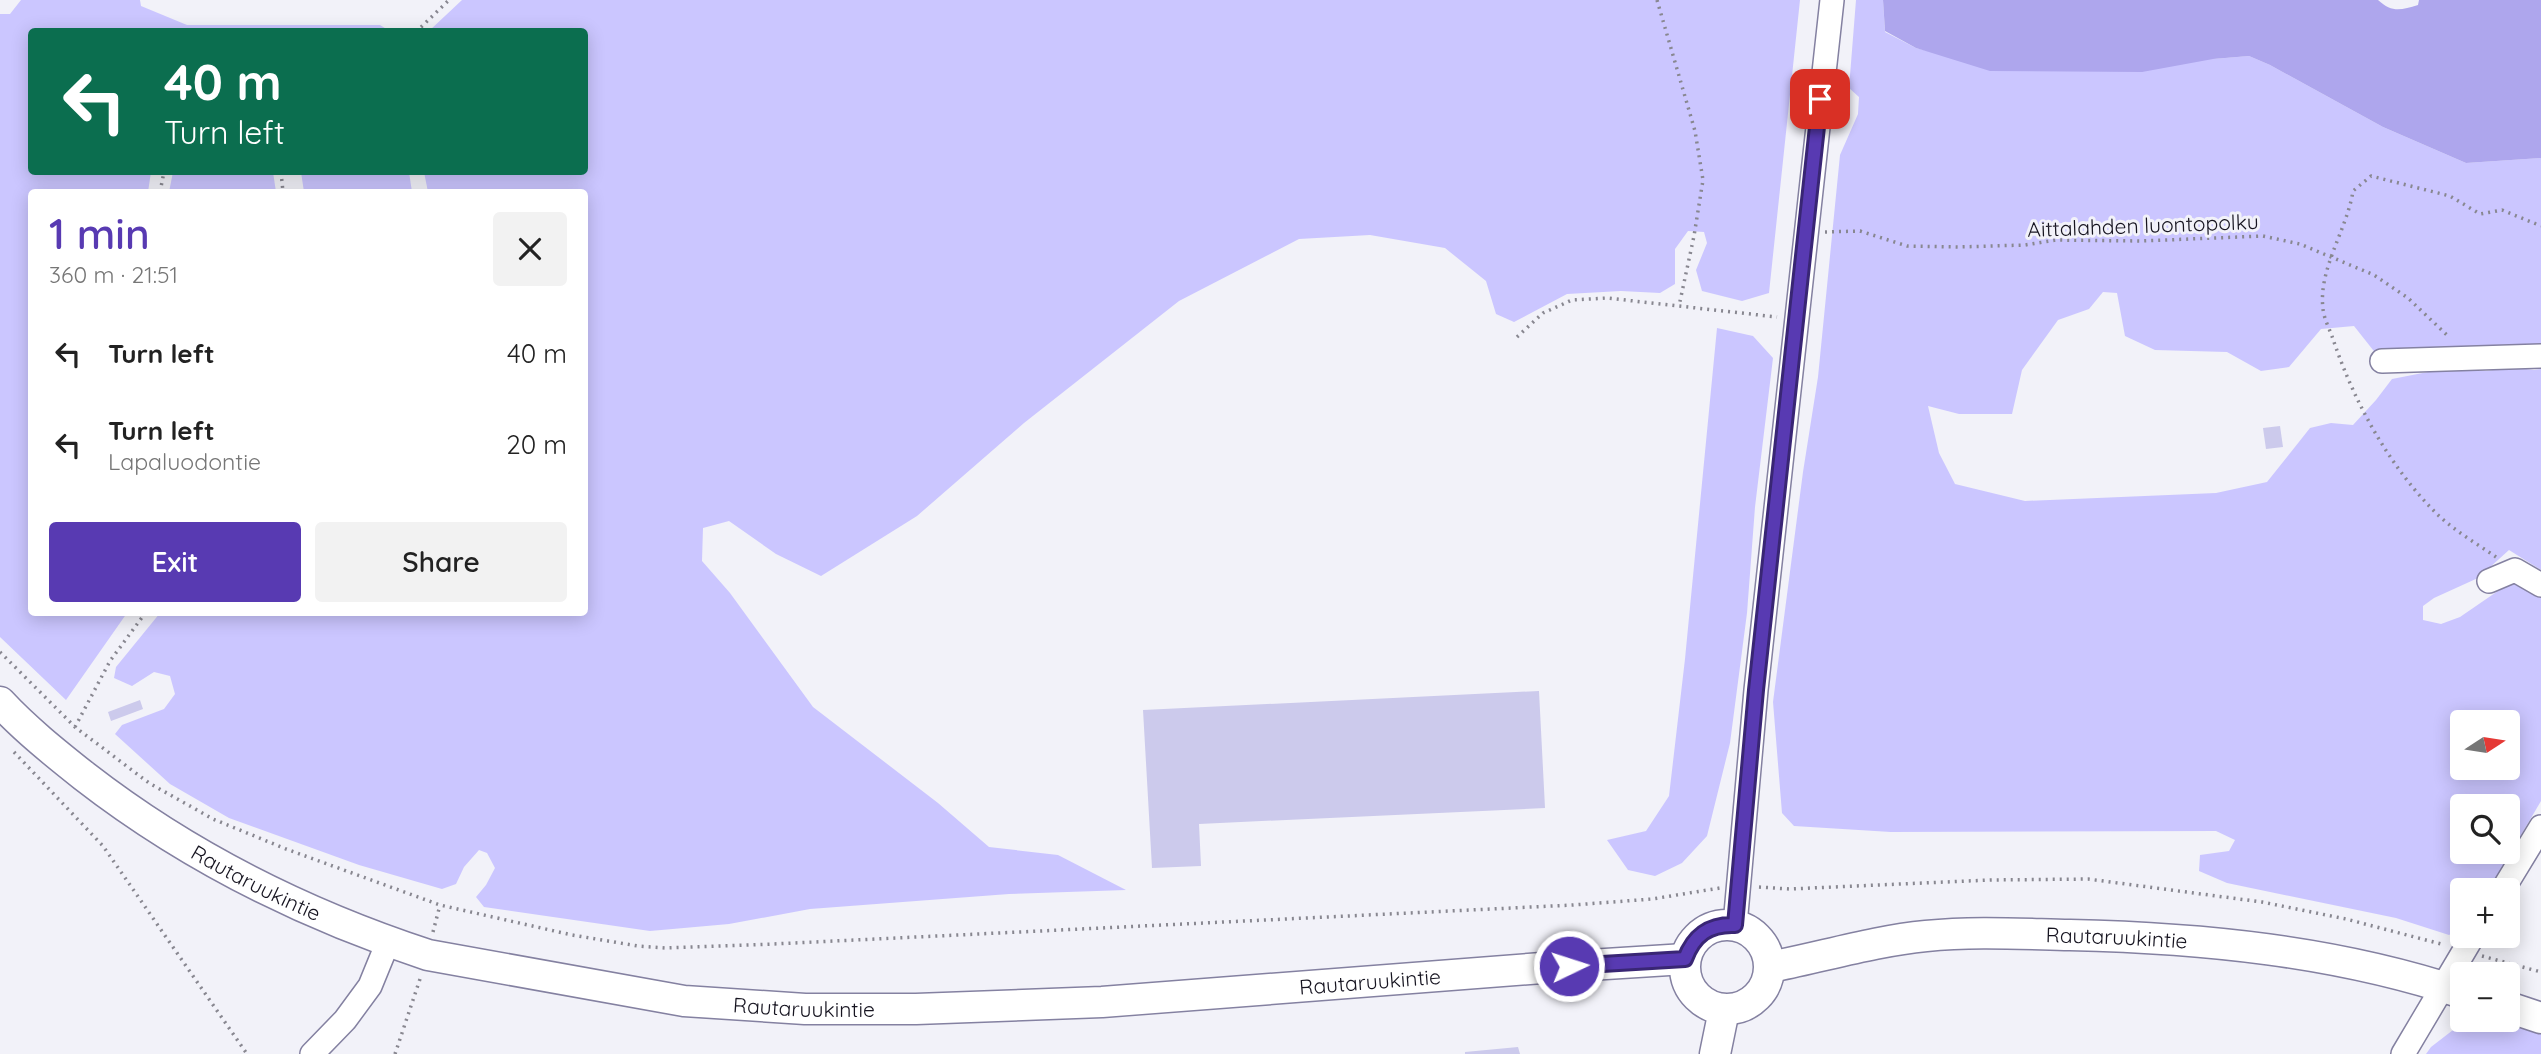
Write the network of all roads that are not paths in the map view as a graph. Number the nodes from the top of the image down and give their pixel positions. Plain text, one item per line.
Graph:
1 (1832, 0) edge
2 (2541, 356) edge
3 (2382, 360) dead end
4 (2488, 581) dead end
5 (2541, 585) edge
6 (0, 702) edge
7 (2541, 827) edge
8 (2509, 878) edge
9 (1735, 925) junction
10 (388, 942) junction
11 (1685, 959) junction
12 (1770, 967) junction
13 (2450, 989) edge
14 (2450, 994) edge
15 (1724, 1010) junction
16 (2520, 1011) edge
17 (2541, 1018) edge
18 (326, 1050) edge
19 (1715, 1054) edge
20 (2403, 1054) edge

1 - 9 street
2 - 3 street
4 - 5 street
6 - 10 main road, Rautaruukintie
7 - 8 street
9 - 11 main road
9 - 12 main road
10 - 11 main road, Rautaruukintie
10 - 18 street
11 - 15 main road
12 - 13 main road, Rautaruukintie
12 - 15 main road
14 - 20 street
15 - 19 main road
16 - 17 main road

